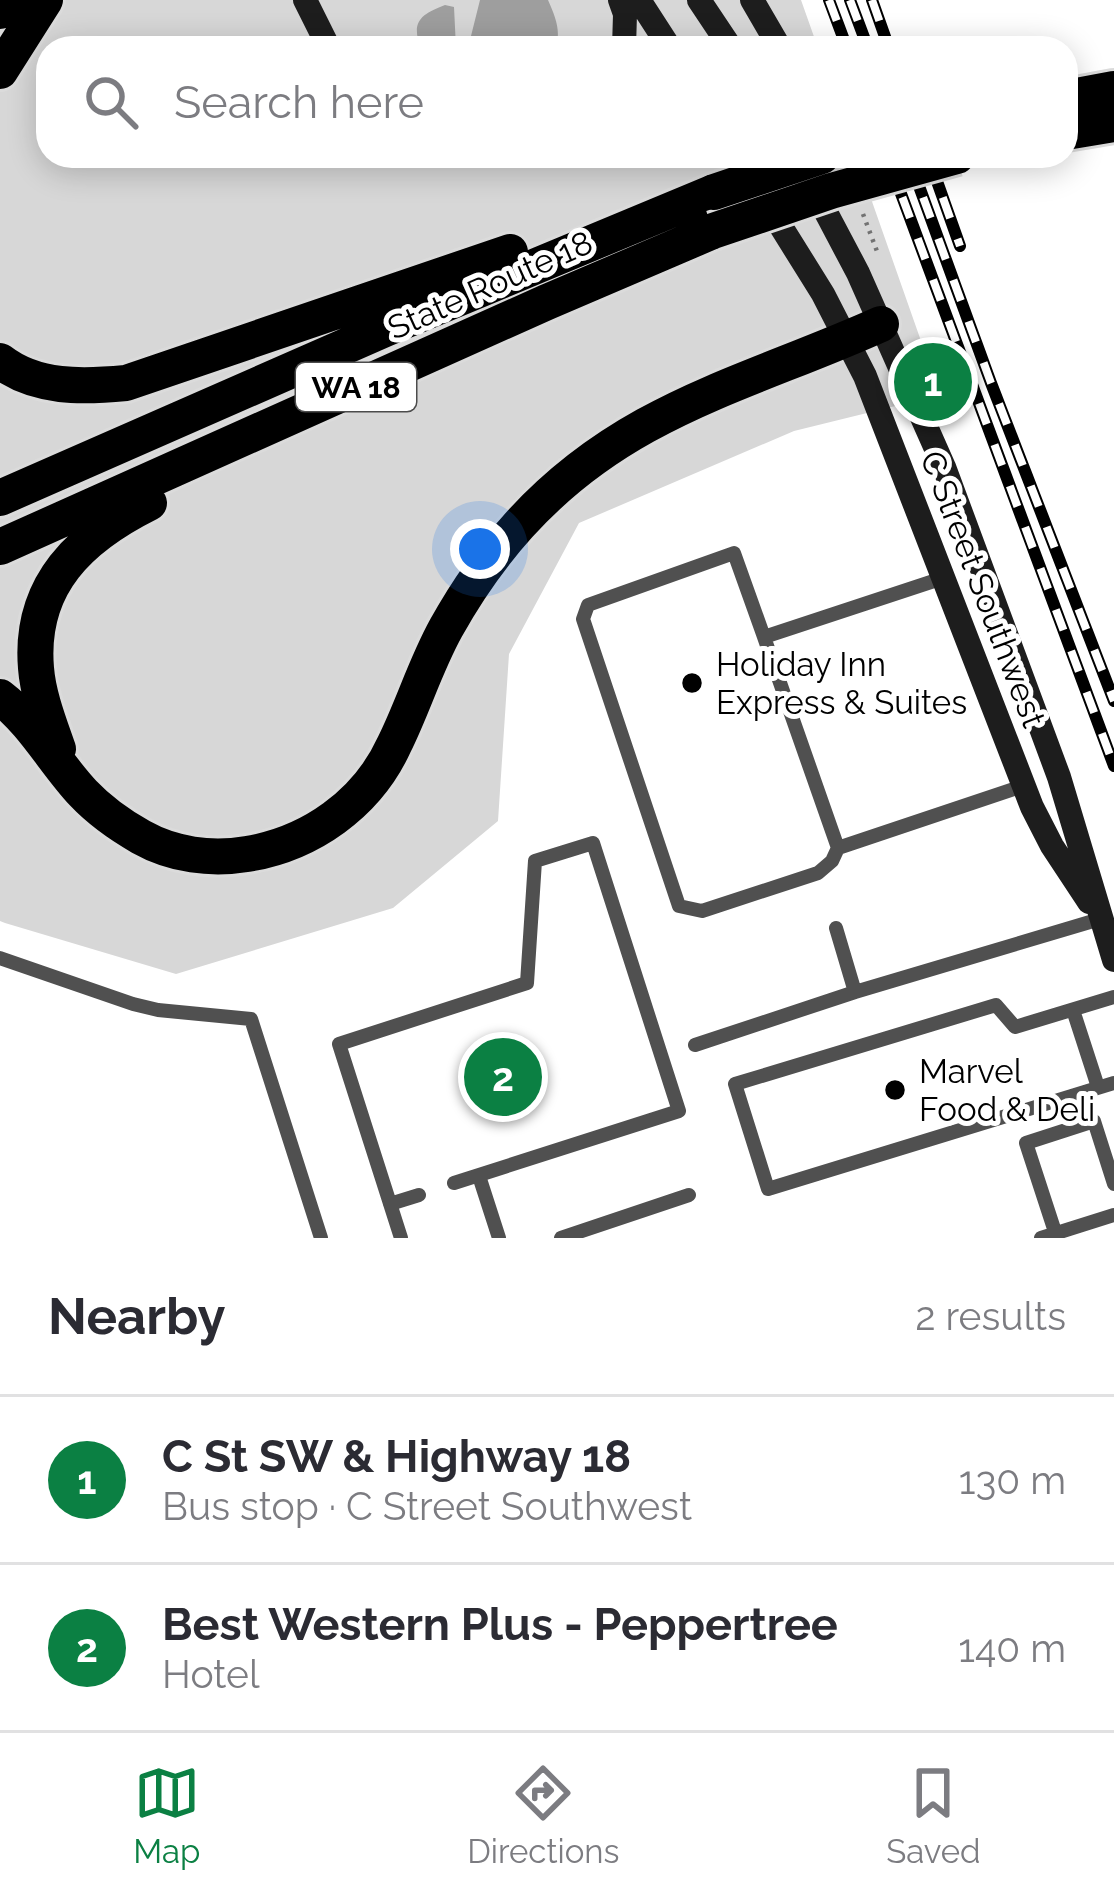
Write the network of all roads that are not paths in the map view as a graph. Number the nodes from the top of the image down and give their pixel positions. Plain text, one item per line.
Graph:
1 (7, 0) edge
2 (45, 0) edge
3 (305, 0) edge
4 (620, 0) edge
5 (639, 0) edge
6 (698, 0) edge
7 (752, 0) edge
8 (0, 10) edge
9 (322, 36) edge
10 (624, 36) edge
11 (662, 36) edge
12 (723, 36) edge
13 (773, 36) edge
14 (0, 70) edge
15 (1114, 89) edge
16 (1078, 96) edge
17 (1114, 124) edge
18 (1078, 130) edge
19 (744, 168) edge
20 (787, 168) edge
21 (801, 168) edge
22 (827, 168) edge
23 (914, 168) edge
24 (714, 192) junction
25 (858, 273) junction
26 (881, 324) junction
27 (847, 339) junction
28 (0, 361) edge
29 (294, 415) junction
30 (0, 498) edge
31 (0, 547) edge
32 (943, 578) junction
33 (764, 638) junction
34 (0, 697) edge
35 (68, 775) junction
36 (1023, 786) junction
37 (838, 848) junction
38 (1100, 919) junction
39 (836, 928) dead end
40 (0, 958) edge
41 (1114, 960) edge
42 (855, 992) junction
43 (1114, 998) edge
44 (1073, 1010) junction
45 (695, 1045) dead end
46 (1106, 1085) edge
47 (479, 1176) junction
48 (454, 1184) dead end
49 (1114, 1184) edge
50 (419, 1195) dead end
51 (689, 1195) dead end
52 (390, 1204) junction
53 (1114, 1215) edge
54 (1051, 1236) edge
55 (322, 1238) edge
56 (401, 1238) edge
57 (499, 1238) edge
58 (561, 1238) edge

1 - 8 highway
2 - 14 highway
3 - 9 main road
4 - 10 main road
5 - 11 main road
6 - 12 main road
7 - 13 main road
15 - 16 highway
17 - 18 highway
19 - 27 main road, C Street Southwest
20 - 24 highway, State Route 18 / WA 18, bridge
21 - 25 main road, C Street Southwest
22 - 25 main road
23 - 29 highway, State Route 18 / WA 18, bridge
24 - 28 highway
24 - 30 highway, State Route 18 / WA 18
25 - 26 main road, C Street Southwest
26 - 27 highway
26 - 38 main road, C Street Southwest
27 - 32 main road, C Street Southwest
27 - 35 highway
29 - 31 highway, State Route 18 / WA 18
29 - 35 highway
32 - 33 lane
32 - 36 main road, C Street Southwest
33 - 37 lane
33 - 37 lane
34 - 35 highway
36 - 37 lane
36 - 38 main road, C Street Southwest
38 - 41 main road, C Street Southwest
38 - 42 lane
39 - 42 lane
40 - 55 lane
42 - 45 lane
43 - 44 lane
44 - 46 lane
44 - 46 lane
47 - 48 lane
47 - 52 lane
47 - 57 lane
49 - 54 lane
50 - 52 lane
51 - 58 lane
52 - 56 lane
53 - 54 lane

